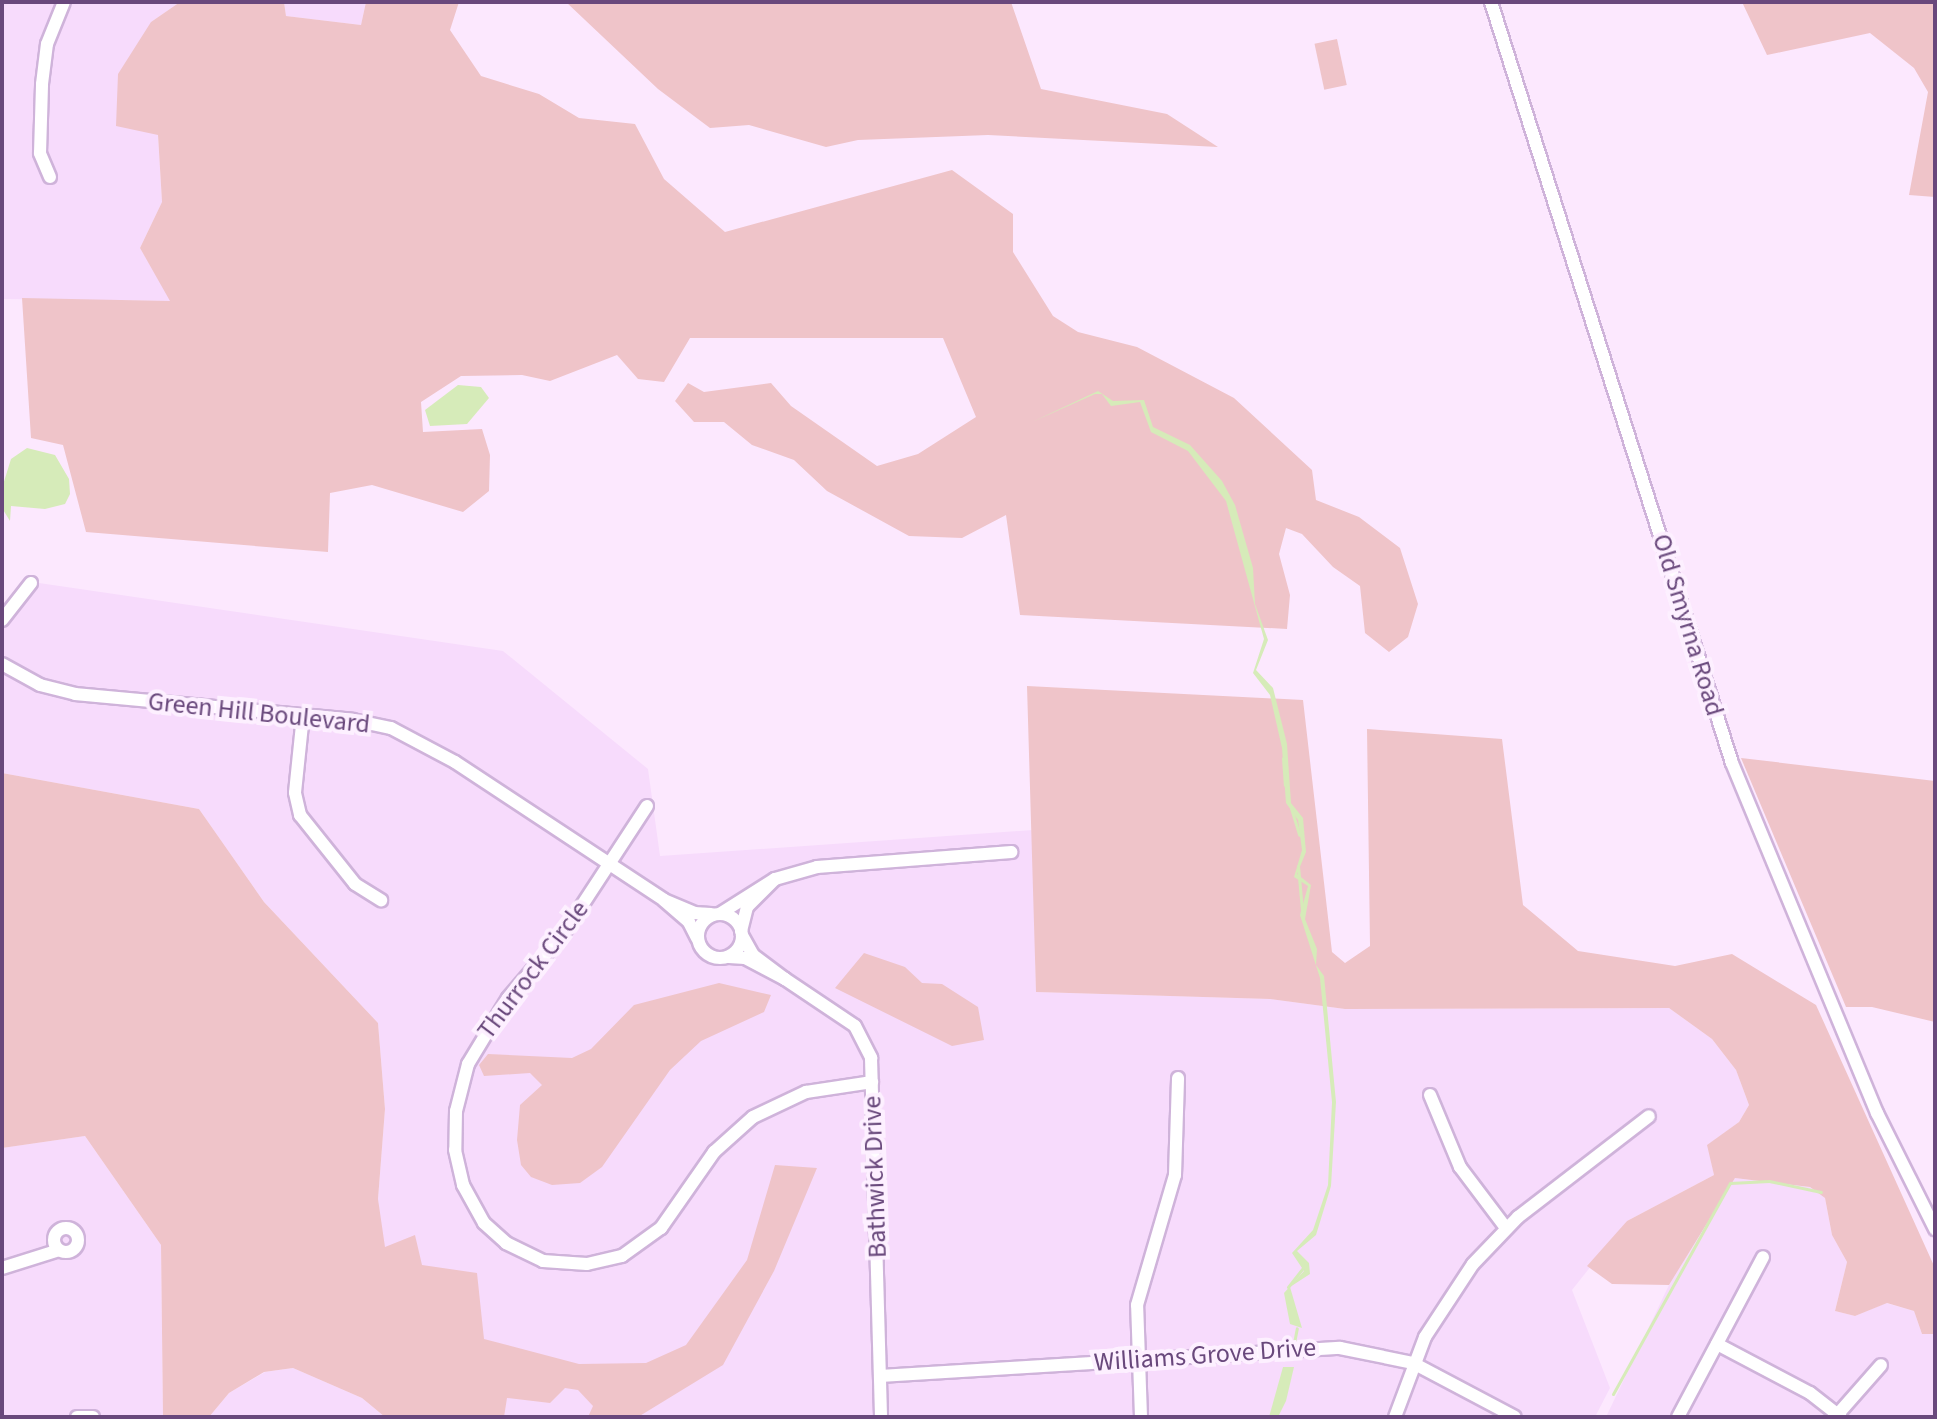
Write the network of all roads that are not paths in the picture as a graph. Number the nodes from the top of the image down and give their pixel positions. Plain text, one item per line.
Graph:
1 (64, 2) edge
2 (1491, 2) edge
3 (50, 177) dead end
4 (31, 583) dead end
5 (2, 620) edge
6 (2, 664) edge
7 (303, 715) junction
8 (647, 806) dead end
9 (880, 848) dead end
10 (1011, 852) dead end
11 (881, 862) junction
12 (610, 864) junction
13 (775, 879) junction
14 (381, 900) dead end
15 (664, 900) junction
16 (716, 914) junction
17 (742, 933) junction
18 (698, 942) junction
19 (725, 958) junction
20 (785, 979) junction
21 (1178, 1078) dead end
22 (872, 1082) junction
23 (1430, 1095) dead end
24 (1649, 1116) dead end
25 (1506, 1228) junction
26 (1935, 1229) edge
27 (59, 1250) dead end
28 (1763, 1257) dead end
29 (2, 1268) edge
30 (1717, 1344) junction
31 (1136, 1359) junction
32 (1413, 1363) junction
33 (1881, 1365) dead end
34 (880, 1376) junction
35 (1839, 1416) edge
36 (77, 1417) edge
37 (93, 1417) edge
38 (881, 1417) edge
39 (1141, 1417) edge
40 (1395, 1417) edge
41 (1515, 1417) edge
42 (1678, 1417) edge

1 - 3 street
2 - 26 street, Old Smyrna Road
4 - 5 street
6 - 7 street, Green Hill Boulevard
7 - 12 street, Green Hill Boulevard
7 - 14 street
8 - 12 street, Thurrock Circle
9 - 11 street
10 - 11 street
11 - 13 street
12 - 15 street, Green Hill Boulevard
12 - 22 street, Thurrock Circle
13 - 16 street
13 - 17 street
15 - 16 street, Green Hill Boulevard
15 - 18 street, Green Hill Boulevard
16 - 17 street
16 - 18 street
17 - 19 street
17 - 20 street, Bathwick Drive
18 - 19 street
19 - 20 street, Bathwick Drive
20 - 22 street, Bathwick Drive
21 - 31 street
22 - 34 street, Bathwick Drive
23 - 25 street
24 - 25 street
25 - 32 street
27 - 29 street
28 - 30 street
30 - 35 street
30 - 42 street
31 - 32 street, Williams Grove Drive
31 - 34 street, Williams Grove Drive
31 - 39 street
32 - 40 street
32 - 41 street, Williams Grove Drive
33 - 35 street
34 - 38 street, Bathwick Drive
36 - 37 street

